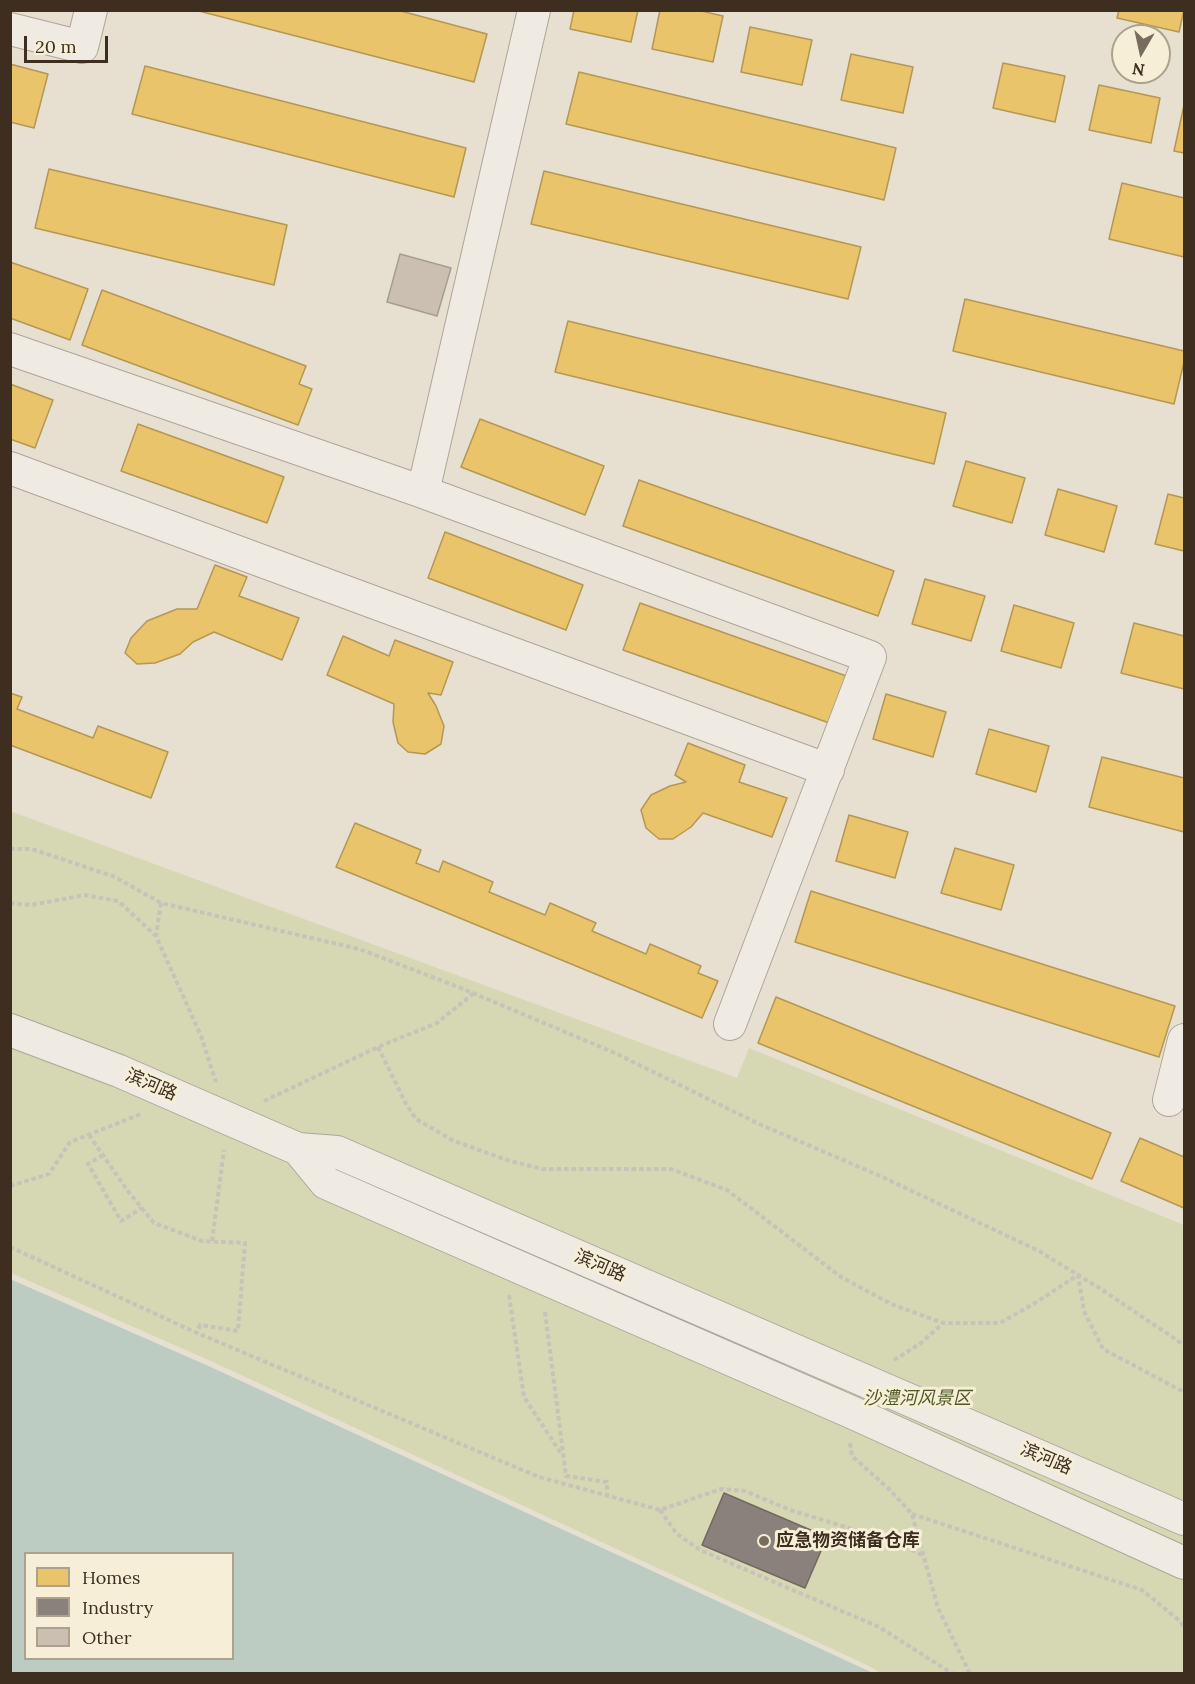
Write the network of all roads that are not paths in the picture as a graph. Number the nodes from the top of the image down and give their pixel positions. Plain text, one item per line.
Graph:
1 (91, 10) edge
2 (534, 10) edge
3 (10, 29) edge
4 (10, 349) edge
5 (10, 468) edge
6 (423, 492) junction
7 (828, 770) junction
8 (730, 1024) dead end
9 (10, 1030) edge
10 (1185, 1040) edge
11 (1169, 1100) dead end
12 (298, 1149) junction
13 (554, 1246) junction
14 (541, 1276) junction
15 (877, 1386) junction
16 (858, 1414) junction
17 (1185, 1519) edge
18 (1185, 1563) edge

1 - 3 street
2 - 6 street
4 - 6 street
5 - 7 street
6 - 7 street
7 - 8 street
9 - 12 street, 滨河路
10 - 11 street
12 - 13 street, 滨河路
12 - 14 street
13 - 14 street
13 - 15 street, 滨河路
14 - 16 street
15 - 16 street
15 - 17 street, 滨河路
16 - 18 street

